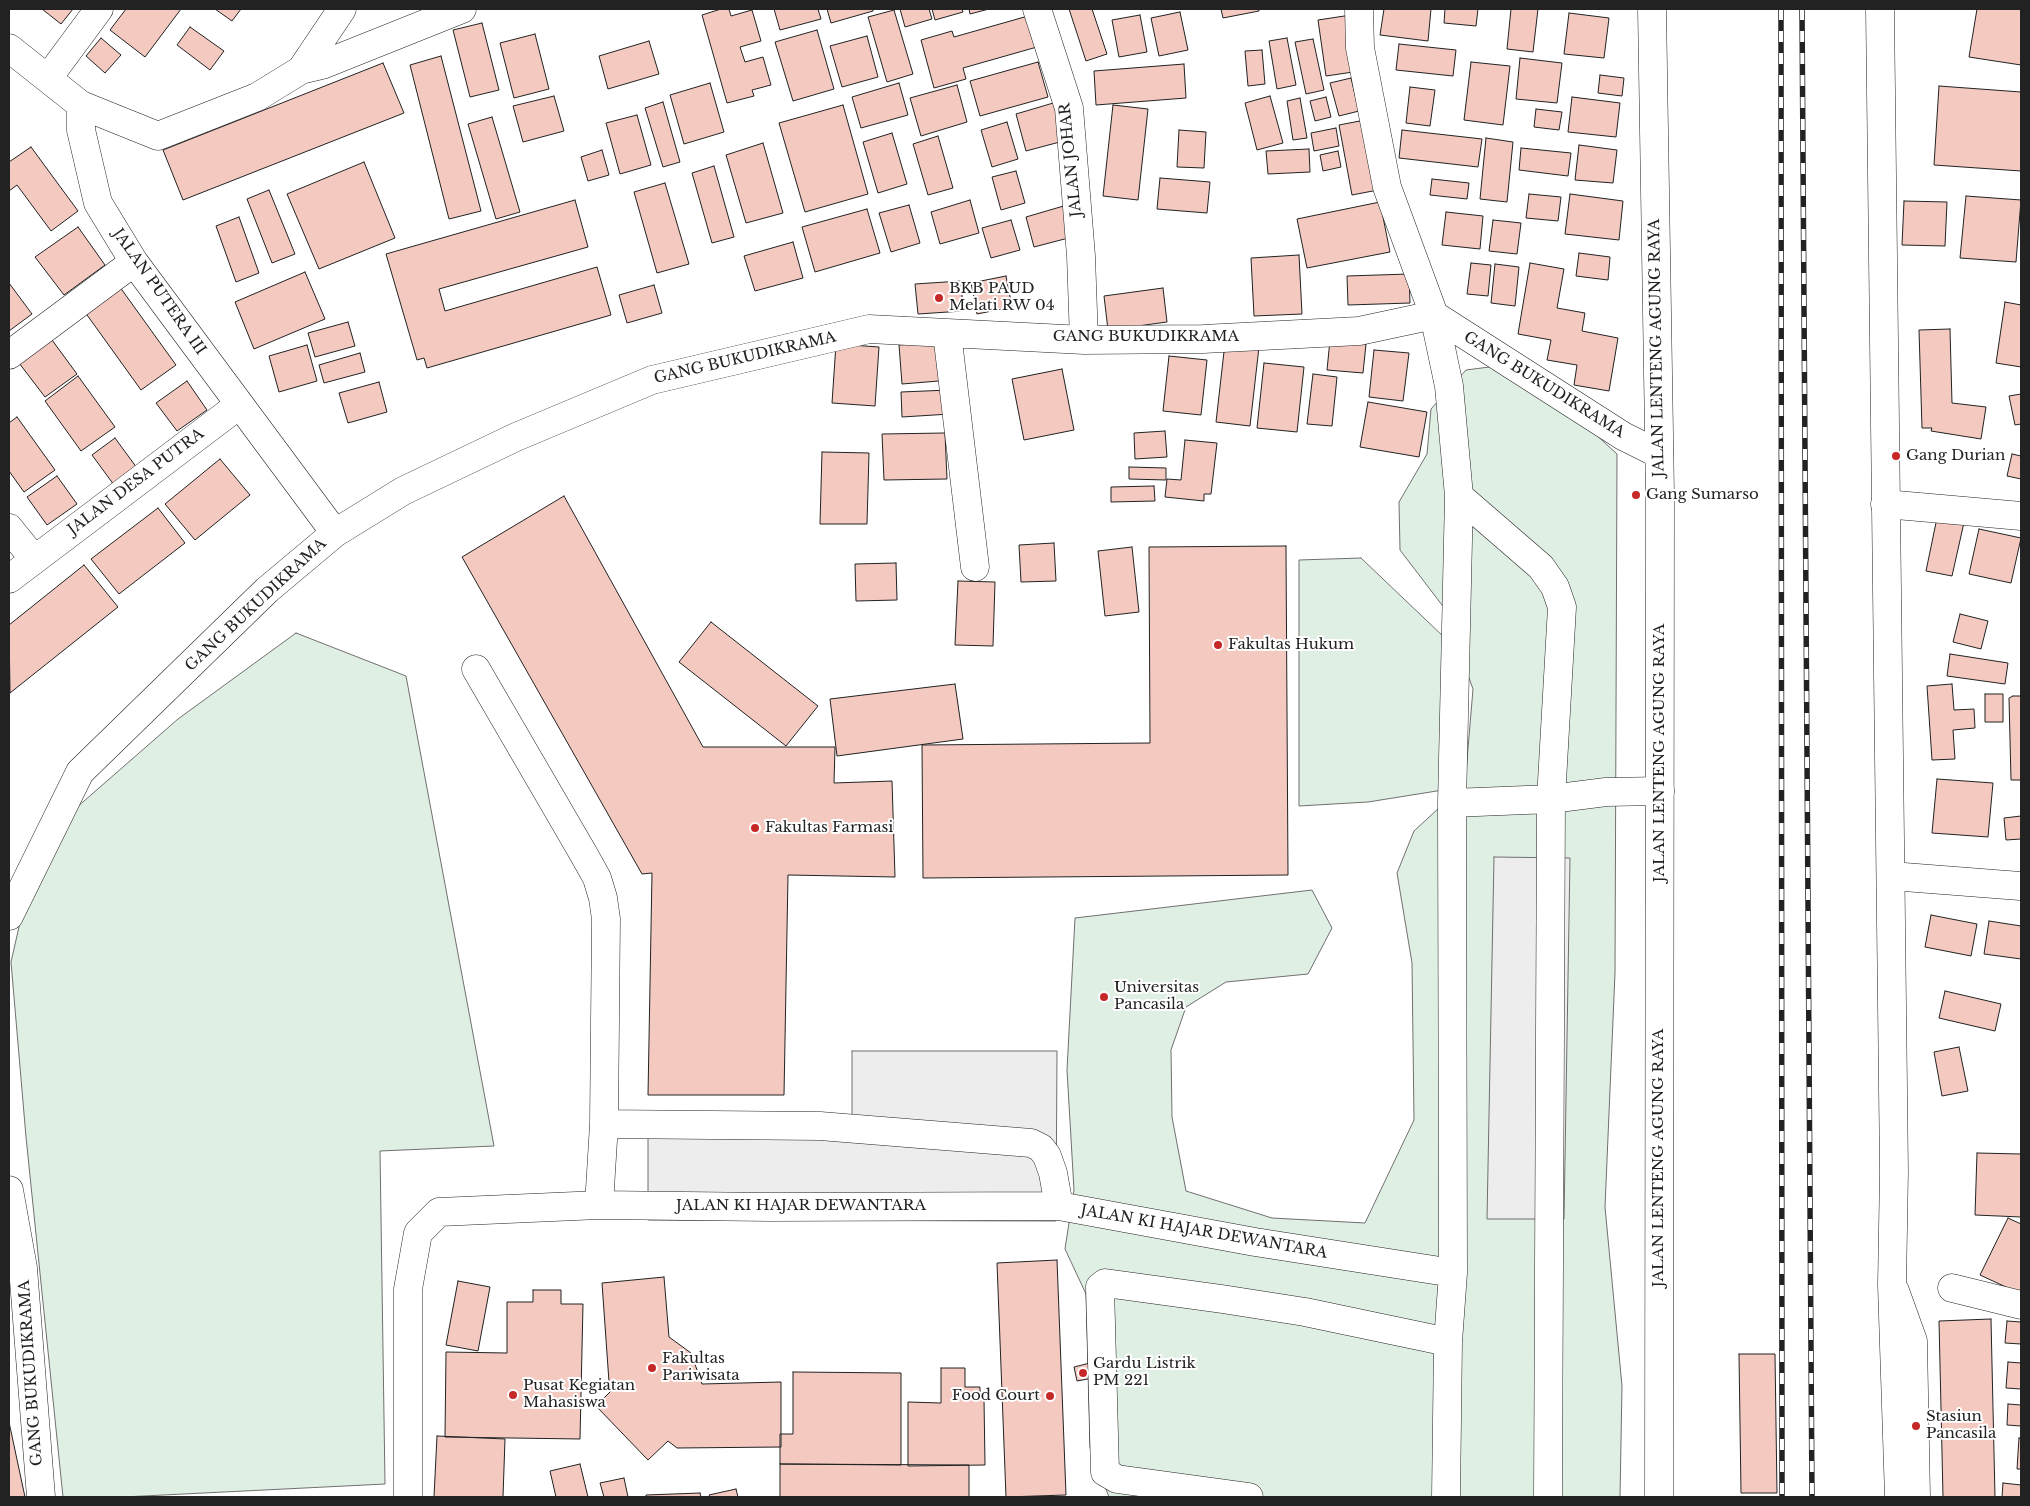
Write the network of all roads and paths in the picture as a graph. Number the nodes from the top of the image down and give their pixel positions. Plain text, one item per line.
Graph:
1 (99, 9) edge
2 (342, 9) edge
3 (462, 9) edge
4 (1037, 9) edge
5 (1360, 9) edge
6 (1652, 9) edge
7 (1880, 9) edge
8 (9, 48) edge
9 (301, 70) junction
10 (48, 78) junction
11 (81, 105) junction
12 (134, 262) junction
13 (1434, 315) junction
14 (947, 333) junction
15 (1084, 340) junction
16 (9, 355) edge
17 (239, 405) junction
18 (1659, 454) junction
19 (1459, 496) junction
20 (1885, 504) junction
21 (2021, 516) edge
22 (9, 528) edge
23 (335, 533) junction
24 (34, 559) junction
25 (975, 567) dead end
26 (9, 579) edge
27 (476, 669) dead end
28 (1660, 791) junction
29 (1552, 799) junction
30 (1452, 803) junction
31 (1891, 876) junction
32 (2020, 886) dead end
33 (9, 916) edge
34 (604, 1124) junction
35 (9, 1190) edge
36 (599, 1205) junction
37 (1059, 1206) junction
38 (1453, 1273) junction
39 (1892, 1285) junction
40 (1952, 1288) dead end
41 (2021, 1305) edge
42 (1448, 1342) junction
43 (40, 1497) edge
44 (408, 1497) edge
45 (1249, 1497) edge
46 (1446, 1497) edge
47 (1548, 1497) edge
48 (1659, 1497) edge
49 (1899, 1497) edge
50 (1916, 1497) edge

1 - 10 street
2 - 9 street
3 - 9 street
4 - 15 street, JALAN JOHAR
5 - 13 street
6 - 18 street, JALAN LENTENG AGUNG RAYA
7 - 20 street
8 - 10 street
9 - 11 street
10 - 11 street
11 - 12 street, JALAN PUTERA III
12 - 16 street
12 - 17 street, JALAN PUTERA III
13 - 15 street, GANG BUKUDIKRAMA
13 - 18 street, GANG BUKUDIKRAMA
13 - 19 street
14 - 15 street, GANG BUKUDIKRAMA
14 - 23 street, GANG BUKUDIKRAMA
14 - 25 street
17 - 23 street, JALAN PUTERA III
17 - 24 street, JALAN DESA PUTRA
18 - 28 street, JALAN LENTENG AGUNG RAYA
19 - 29 street
19 - 30 street
20 - 21 street
20 - 31 street
22 - 24 street
23 - 33 street, GANG BUKUDIKRAMA
24 - 26 street, JALAN DESA PUTRA
27 - 34 street
28 - 29 street
28 - 48 street, JALAN LENTENG AGUNG RAYA
29 - 30 street
29 - 47 street
30 - 38 street
31 - 32 street
31 - 39 street
34 - 36 street
34 - 37 street
35 - 43 street, GANG BUKUDIKRAMA
36 - 37 street, JALAN KI HAJAR DEWANTARA
36 - 44 street, JALAN KI HAJAR DEWANTARA
37 - 38 street, JALAN KI HAJAR DEWANTARA
38 - 42 street
39 - 49 street
39 - 50 street
40 - 41 street
42 - 45 street
42 - 46 street

